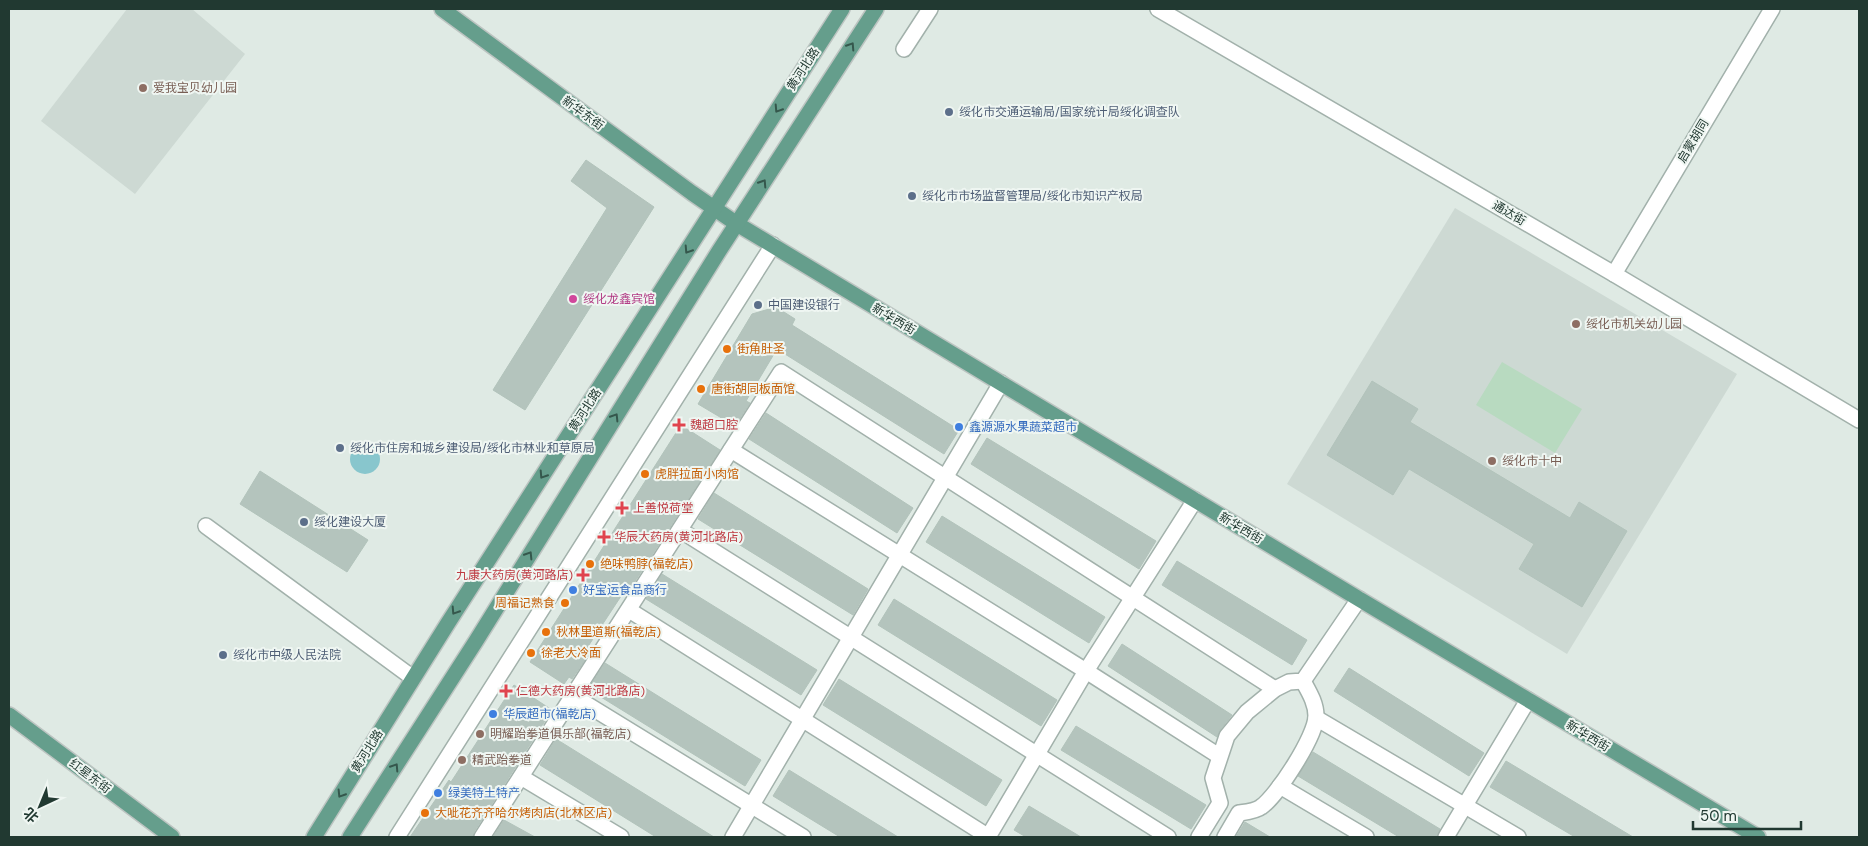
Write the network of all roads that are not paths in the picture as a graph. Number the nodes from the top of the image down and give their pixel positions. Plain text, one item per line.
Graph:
1 (442, 9) edge
2 (842, 9) edge
3 (876, 9) edge
4 (930, 9) edge
5 (1158, 9) edge
6 (1772, 9) edge
7 (904, 49) dead end
8 (726, 216) junction
9 (773, 245) junction
10 (1614, 274) junction
11 (1001, 383) junction
12 (1859, 420) edge
13 (731, 450) junction
14 (946, 478) junction
15 (1195, 500) junction
16 (206, 526) dead end
17 (680, 530) junction
18 (900, 555) junction
19 (1132, 597) junction
20 (1359, 599) junction
21 (629, 610) junction
22 (851, 638) junction
23 (1086, 671) junction
24 (413, 678) junction
25 (1303, 681) junction
26 (1275, 689) junction
27 (573, 696) junction
28 (1528, 700) junction
29 (9, 715) edge
30 (1316, 718) junction
31 (803, 720) junction
32 (1037, 754) junction
33 (1219, 756) junction
34 (521, 777) junction
35 (1280, 786) junction
36 (752, 806) junction
37 (1465, 806) junction
38 (172, 837) edge
39 (314, 837) edge
40 (350, 837) edge
41 (397, 837) edge
42 (482, 837) edge
43 (621, 837) edge
44 (734, 837) edge
45 (803, 837) edge
46 (989, 837) edge
47 (1168, 837) edge
48 (1199, 837) edge
49 (1225, 837) edge
50 (1366, 837) edge
51 (1446, 837) edge
52 (1518, 837) edge
53 (1758, 837) edge

1 - 8 main road, 新华东街
2 -> 8 main road, 黄河北路
8 -> 3 main road, 黄河北路
4 - 7 street
5 - 10 street, 通达街
6 - 10 street, 启蒙胡同
8 - 9 main road, 新华西街
8 -> 24 main road, 黄河北路
40 -> 8 main road, 黄河北路
9 - 11 main road, 新华西街
9 - 41 street
10 - 12 street, 通达街
11 - 14 street
11 - 15 main road, 新华西街
13 - 14 street
13 - 17 street
13 - 18 street
14 - 18 street
14 - 19 street
15 - 19 street
15 - 20 main road, 新华西街
16 - 24 street
17 - 21 street
17 - 22 street
18 - 22 street
18 - 23 street
19 - 23 street
19 - 26 street
20 - 25 street
20 - 28 main road, 新华西街
21 - 27 street
21 - 31 street
22 - 31 street
22 - 32 street
23 - 32 street
23 - 33 street
24 -> 39 main road, 黄河北路
25 - 26 street
25 - 30 street
26 - 33 street
27 - 34 street
27 - 36 street
28 - 37 street
28 - 53 main road, 新华西街
29 - 38 main road, 红星东街
30 - 35 street
30 - 37 street
31 - 36 street
31 - 46 street
32 - 46 street
32 - 47 street
33 - 48 street
34 - 42 street
34 - 43 street
35 - 49 street
35 - 50 street
36 - 44 street
36 - 45 street
37 - 51 street
37 - 52 street

